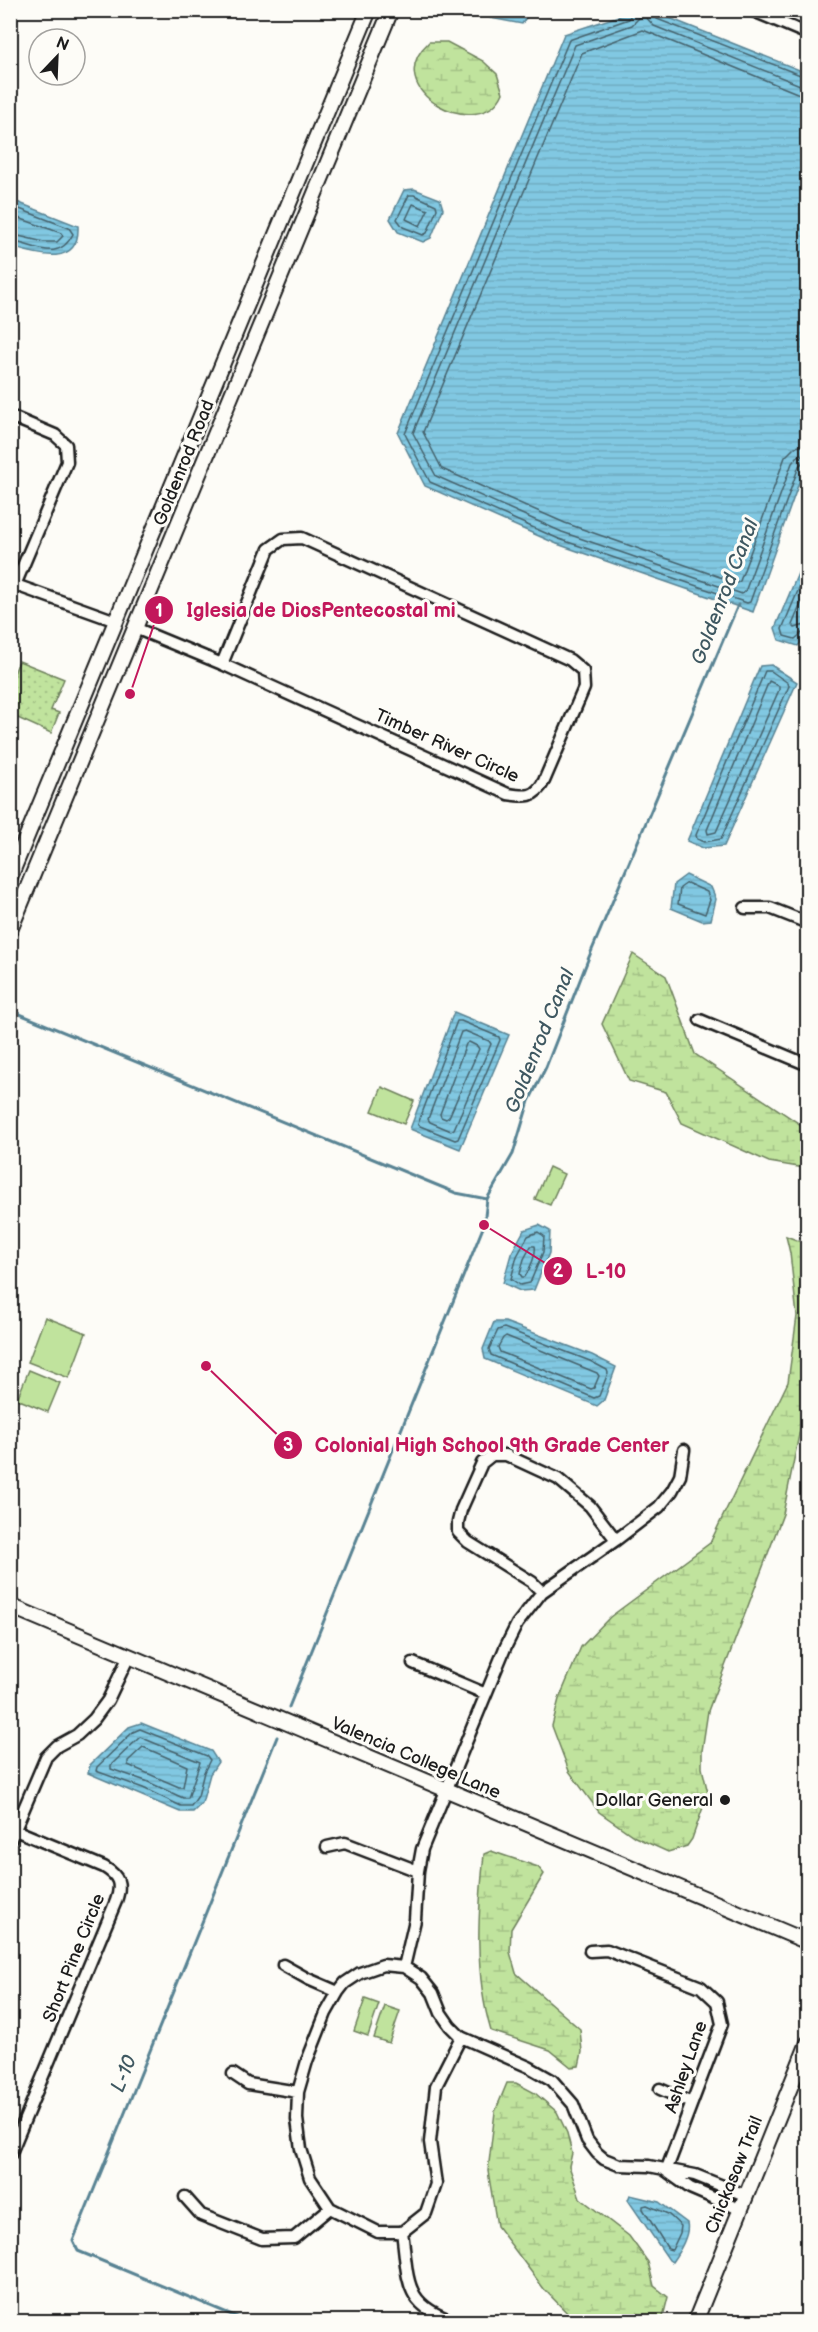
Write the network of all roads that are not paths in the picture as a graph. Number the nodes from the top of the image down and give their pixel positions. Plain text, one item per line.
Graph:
1 (369, 10) edge
2 (751, 10) edge
3 (766, 13) edge
4 (387, 15) edge
5 (807, 34) edge
6 (10, 416) edge
7 (13, 584) edge
8 (116, 621) junction
9 (135, 628) junction
10 (222, 664) junction
11 (28, 837) junction
12 (13, 861) edge
13 (37, 868) junction
14 (10, 877) edge
15 (22, 902) junction
16 (745, 908) dead end
17 (807, 923) edge
18 (10, 930) edge
19 (699, 1020) dead end
20 (807, 1065) edge
21 (684, 1450) dead end
22 (616, 1540) junction
23 (542, 1592) junction
24 (10, 1606) edge
25 (129, 1656) junction
26 (413, 1663) dead end
27 (486, 1694) junction
28 (446, 1790) junction
29 (15, 1830) junction
30 (10, 1841) edge
31 (327, 1846) dead end
32 (418, 1871) junction
33 (807, 1942) edge
34 (590, 1951) dead end
35 (283, 1965) dead end
36 (404, 1967) junction
37 (338, 1992) junction
38 (461, 2037) junction
39 (807, 2043) edge
40 (233, 2074) dead end
41 (660, 2089) dead end
42 (298, 2092) junction
43 (692, 2103) junction
44 (10, 2155) edge
45 (666, 2171) junction
46 (745, 2195) junction
47 (185, 2197) dead end
48 (330, 2208) junction
49 (739, 2209) junction
50 (402, 2232) junction
51 (456, 2322) edge
52 (695, 2322) edge

1 - 8 main road, Goldenrod Road
2 - 3 street
3 - 5 street
4 - 9 main road, Goldenrod Road
6 - 7 street
7 - 8 street
8 - 11 main road, Goldenrod Road
9 - 10 street, Timber River Circle
9 - 13 main road, Goldenrod Road
10 - 10 street, Timber River Circle
11 - 12 main road, Goldenrod Road
11 - 13 main road
12 - 14 main road, Goldenrod Road
12 - 15 main road
13 - 15 main road, Goldenrod Road
15 - 18 main road, Goldenrod Road
16 - 17 street
19 - 20 street
21 - 22 street
22 - 23 street
22 - 23 street
23 - 27 street
24 - 25 main road, Valencia College Lane
25 - 28 main road, Valencia College Lane
25 - 29 street
26 - 27 street
27 - 28 street
28 - 32 street
28 - 33 main road, Valencia College Lane
29 - 30 street
29 - 44 street, Short Pine Circle
31 - 32 street
32 - 36 street
34 - 43 street, Ashley Lane
35 - 37 street
36 - 37 street
36 - 38 street
37 - 42 street
38 - 45 street
38 - 50 street
39 - 46 main road, Chickasaw Trail
40 - 42 street
41 - 43 street
42 - 48 street
43 - 45 street, Ashley Lane
45 - 46 street
45 - 49 street
46 - 49 main road, Chickasaw Trail
47 - 48 street
48 - 50 street
49 - 52 main road, Chickasaw Trail
50 - 51 street

